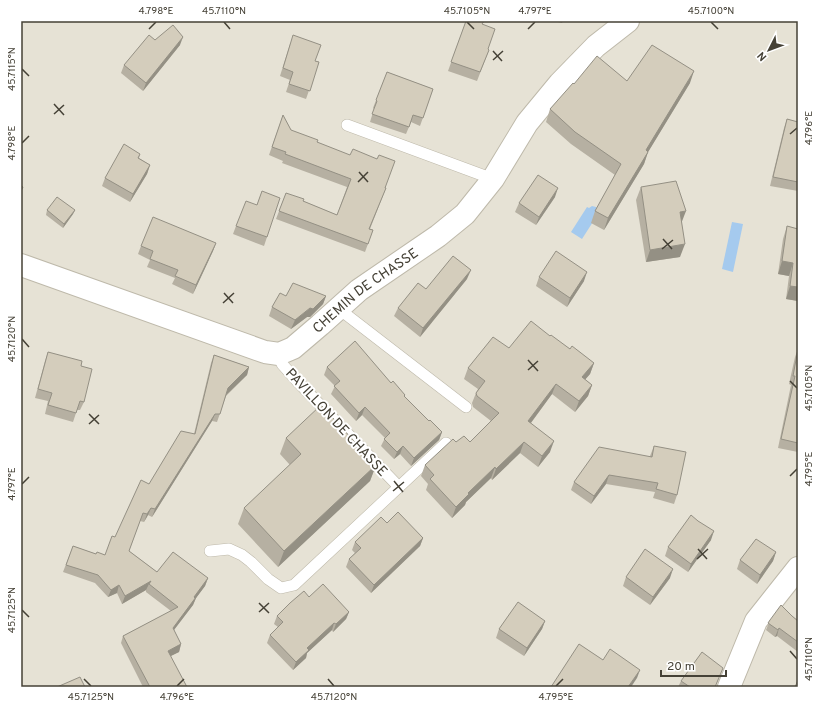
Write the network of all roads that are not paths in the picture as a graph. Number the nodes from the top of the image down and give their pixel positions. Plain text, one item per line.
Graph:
1 (628, 21) edge
2 (347, 125) dead end
3 (493, 179) junction
4 (21, 265) edge
5 (339, 309) junction
6 (279, 354) junction
7 (466, 407) dead end
8 (446, 443) edge
9 (399, 487) junction
10 (210, 551) dead end
11 (798, 568) edge
12 (729, 687) edge

1 - 3 street, CHEMIN DE CHASSE
2 - 3 lane
3 - 5 street, CHEMIN DE CHASSE
4 - 6 street
5 - 6 street, CHEMIN DE CHASSE
5 - 7 lane
6 - 9 lane, PAVILLON DE CHASSE
8 - 9 lane, PAVILLON DE CHASSE
9 - 10 lane, PAVILLON DE CHASSE
11 - 12 street

